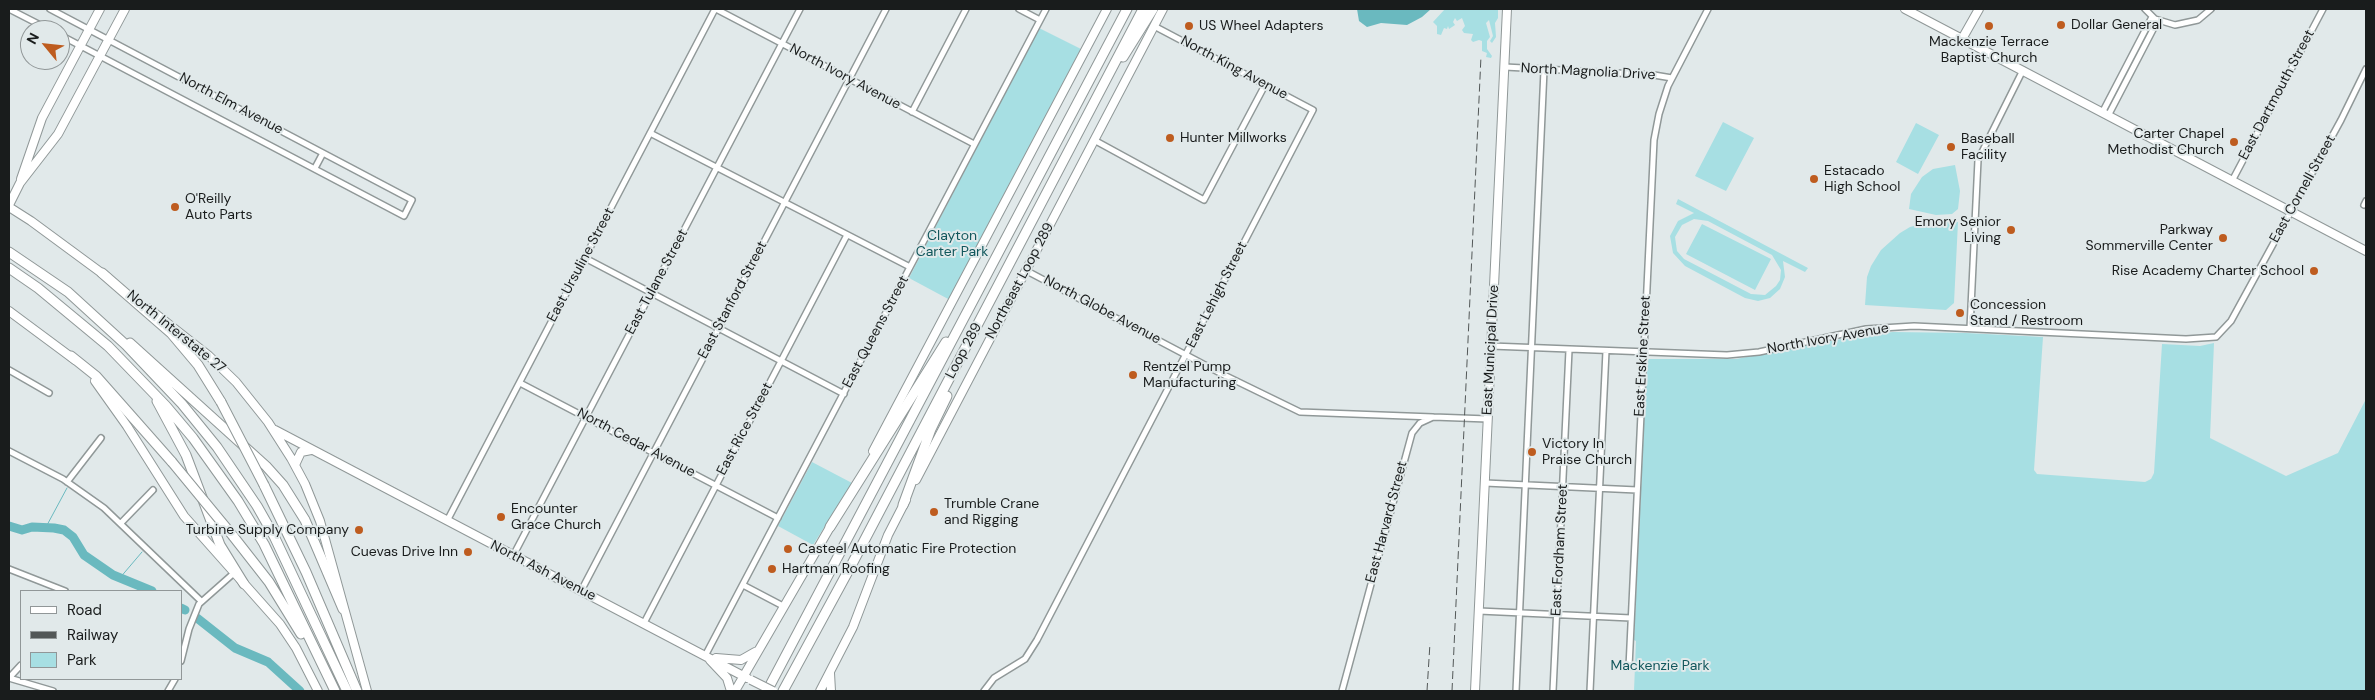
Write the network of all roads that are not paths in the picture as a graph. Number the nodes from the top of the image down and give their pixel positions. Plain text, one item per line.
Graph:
1 (9, 9) edge
2 (50, 9) edge
3 (100, 9) edge
4 (125, 9) edge
5 (716, 9) edge
6 (800, 9) edge
7 (886, 9) edge
8 (966, 9) edge
9 (1019, 9) edge
10 (1046, 9) edge
11 (1107, 9) edge
12 (1122, 9) edge
13 (1127, 9) edge
14 (1143, 9) edge
15 (1153, 9) edge
16 (1163, 9) edge
17 (1507, 9) edge
18 (1708, 9) edge
19 (1905, 9) edge
20 (1979, 9) edge
21 (2145, 9) edge
22 (2211, 9) edge
23 (2323, 9) edge
24 (2152, 17) junction
25 (30, 20) edge
26 (1040, 20) junction
27 (2158, 20) junction
28 (1154, 26) junction
29 (89, 29) junction
30 (1962, 39) junction
31 (70, 40) edge
32 (109, 40) junction
33 (782, 44) junction
34 (80, 46) junction
35 (100, 56) junction
36 (1505, 67) junction
37 (2366, 69) edge
38 (1544, 70) junction
39 (2023, 70) junction
40 (1672, 78) junction
41 (849, 79) junction
42 (1265, 85) junction
43 (1077, 104) junction
44 (1092, 106) junction
45 (1313, 110) joint
46 (912, 112) junction
47 (2105, 114) junction
48 (650, 133) junction
49 (1094, 140) junction
50 (974, 144) junction
51 (323, 153) junction
52 (315, 168) junction
53 (717, 168) junction
54 (2232, 181) junction
55 (20, 183) junction
56 (784, 202) junction
57 (9, 206) edge
58 (2290, 211) junction
59 (847, 235) junction
60 (1016, 250) junction
61 (2366, 251) edge
62 (9, 252) edge
63 (585, 258) junction
64 (993, 263) junction
65 (9, 268) edge
66 (910, 268) junction
67 (1026, 270) junction
68 (102, 274) junction
69 (68, 292) junction
70 (651, 293) junction
71 (9, 310) edge
72 (718, 328) junction
73 (1970, 328) junction
74 (2164, 338) joint
75 (1491, 346) junction
76 (1531, 348) junction
77 (1569, 350) junction
78 (1606, 351) junction
79 (1643, 352) junction
80 (1186, 355) junction
81 (72, 356) junction
82 (781, 361) junction
83 (9, 369) edge
84 (520, 383) junction
85 (151, 390) junction
86 (49, 393) dead end
87 (844, 394) junction
88 (586, 417) junction
89 (1433, 418) junction
90 (1488, 419) junction
91 (273, 429) junction
92 (101, 438) dead end
93 (314, 450) junction
94 (9, 451) edge
95 (653, 453) junction
96 (295, 465) junction
97 (67, 482) junction
98 (1485, 483) junction
99 (1525, 485) junction
100 (716, 486) junction
101 (1563, 486) junction
102 (1600, 488) junction
103 (153, 490) dead end
104 (1637, 490) junction
105 (903, 505) junction
106 (778, 518) junction
107 (447, 521) junction
108 (121, 523) junction
109 (830, 527) junction
110 (513, 556) junction
111 (9, 569) edge
112 (234, 573) junction
113 (244, 584) junction
114 (743, 585) junction
115 (62, 590) edge
116 (581, 591) junction
117 (201, 601) junction
118 (783, 606) junction
119 (343, 609) junction
120 (1479, 611) junction
121 (1520, 612) junction
122 (1556, 614) junction
123 (1594, 616) junction
124 (1631, 618) junction
125 (644, 623) junction
126 (756, 652) junction
127 (706, 656) junction
128 (182, 657) edge
129 (20, 666) edge
130 (1629, 667) dead end
131 (830, 672) junction
132 (743, 676) junction
133 (9, 678) edge
134 (53, 691) edge
135 (318, 691) edge
136 (335, 691) edge
137 (347, 691) edge
138 (357, 691) edge
139 (367, 691) edge
140 (733, 691) edge
141 (767, 691) edge
142 (773, 691) edge
143 (783, 691) edge
144 (820, 691) edge
145 (831, 691) edge
146 (984, 691) edge
147 (1342, 691) edge
148 (1475, 691) edge
149 (1516, 691) edge
150 (1553, 691) edge
151 (1590, 691) edge

1 - 25 street
2 - 29 street, North Elm Avenue
3 - 29 main road
4 - 32 main road
5 - 33 street, North Ivory Avenue
5 - 48 street, East Ursuline Street
6 - 33 street, East Tulane Street
7 - 41 street, East Stanford Street
8 - 46 street
9 - 26 street
10 - 26 street, East Queens Street
11 - 109 main road
12 - 43 highway
13 - 43 highway, Loop 289
14 - 44 highway, Loop 289
15 - 44 highway
16 - 28 main road, Northeast Loop 289
17 - 36 main road, East Municipal Drive
18 - 40 street, East Erskine Street
19 - 30 main road
20 - 30 main road
21 - 24 street
22 - 27 street
23 - 54 street, East Dartmouth Street
24 - 27 street
24 - 47 street
26 - 50 street, East Queens Street
27 - 47 street
28 - 42 street, North King Avenue
28 - 49 main road, Northeast Loop 289
29 - 32 street, North Elm Avenue
29 - 34 main road
30 - 39 main road
31 - 34 street, North Elm Avenue
32 - 35 main road
32 - 51 street, North Elm Avenue
33 - 41 street, North Ivory Avenue
33 - 53 street, East Tulane Street
34 - 35 street, North Elm Avenue
34 - 55 main road
35 - 52 street, North Elm Avenue
35 - 55 main road
36 - 38 street, North Magnolia Drive
36 - 75 main road, East Municipal Drive
37 - 58 street, East Cornell Street
38 - 40 street, North Magnolia Drive
38 - 76 street
39 - 47 main road
39 - 73 street
40 - 79 street, East Erskine Street
41 - 46 street, North Ivory Avenue
41 - 56 street, East Stanford Street
42 - 45 street, North King Avenue
42 - 49 street
43 - 64 highway, Loop 289
44 - 60 highway, Loop 289
45 - 80 street, East Lehigh Street
46 - 50 street, North Ivory Avenue
47 - 54 main road
48 - 53 street
48 - 63 street, East Ursuline Street
49 - 67 main road, Northeast Loop 289
50 - 66 street, East Queens Street
51 - 52 street
51 - 52 street, North Elm Avenue
53 - 56 street
53 - 70 street, East Tulane Street
54 - 58 main road
55 - 57 main road
56 - 59 street
56 - 72 street, East Stanford Street
57 - 68 main road, North Interstate 27
58 - 61 main road
58 - 74 street, East Cornell Street
59 - 66 street
59 - 82 street, East Rice Street
60 - 105 highway
60 - 143 highway, Loop 289
62 - 69 highway
63 - 70 street
63 - 84 street, East Ursuline Street
64 - 109 highway
64 - 141 highway, Loop 289
65 - 85 highway
66 - 87 street, East Queens Street
67 - 80 street, North Globe Avenue
67 - 105 main road, Northeast Loop 289
68 - 91 main road, North Interstate 27
68 - 138 highway, bridge
69 - 119 highway
69 - 137 highway
70 - 72 street
70 - 88 street, East Tulane Street
71 - 81 main road
72 - 82 street
72 - 95 street, East Stanford Street
73 - 74 street, North Ivory Avenue
73 - 79 street, North Ivory Avenue
75 - 76 street, North Ivory Avenue
75 - 90 main road, East Municipal Drive
76 - 77 street, North Ivory Avenue
76 - 99 street
77 - 78 street, North Ivory Avenue
77 - 101 street, East Fordham Street
78 - 79 street, North Ivory Avenue
78 - 102 street
79 - 104 street, East Erskine Street
80 - 89 street, North Globe Avenue
80 - 146 street, East Lehigh Street
81 - 112 main road
81 - 136 highway, bridge
82 - 87 street
82 - 100 street, East Rice Street
83 - 86 street
84 - 88 street, North Cedar Avenue
84 - 107 street, East Ursuline Street
85 - 113 highway
85 - 136 highway
87 - 106 street, East Queens Street
88 - 95 street, North Cedar Avenue
88 - 110 street, East Tulane Street
89 - 90 street
89 - 147 street, East Harvard Street
90 - 98 main road, East Municipal Drive
91 - 93 main road, North Ash Avenue
91 - 96 main road, North Interstate 27
92 - 97 street
93 - 96 main road
93 - 107 main road, North Ash Avenue
94 - 97 street
95 - 100 street, North Cedar Avenue
95 - 116 street, East Stanford Street
96 - 119 main road, North Interstate 27
97 - 108 street
98 - 99 street
98 - 120 main road, East Municipal Drive
99 - 101 street
99 - 121 street
100 - 106 street, North Cedar Avenue
100 - 125 street, East Rice Street
101 - 102 street
101 - 122 street, East Fordham Street
102 - 104 street
102 - 123 street
103 - 108 street
104 - 124 street, East Erskine Street
105 - 131 main road, Northeast Loop 289
106 - 114 street, East Queens Street
107 - 110 main road, North Ash Avenue
108 - 117 street
109 - 118 main road
110 - 116 main road, North Ash Avenue
111 - 115 street
112 - 113 main road
112 - 117 street
113 - 135 main road
114 - 118 street
114 - 127 street, East Queens Street
116 - 125 main road, North Ash Avenue
117 - 128 street
118 - 126 main road
119 - 139 main road, North Interstate 27
120 - 121 street
120 - 148 main road, East Municipal Drive
121 - 122 street
121 - 149 street
122 - 123 street
122 - 150 street, East Fordham Street
123 - 124 street
123 - 151 street
124 - 130 street, East Erskine Street
125 - 127 main road, North Ash Avenue
126 - 127 main road
126 - 132 main road
127 - 132 main road, North Ash Avenue
127 - 140 main road
129 - 133 street
131 - 144 main road, Northeast Loop 289
131 - 145 main road
132 - 140 main road
132 - 142 main road, North Ash Avenue, bridge
133 - 134 street

